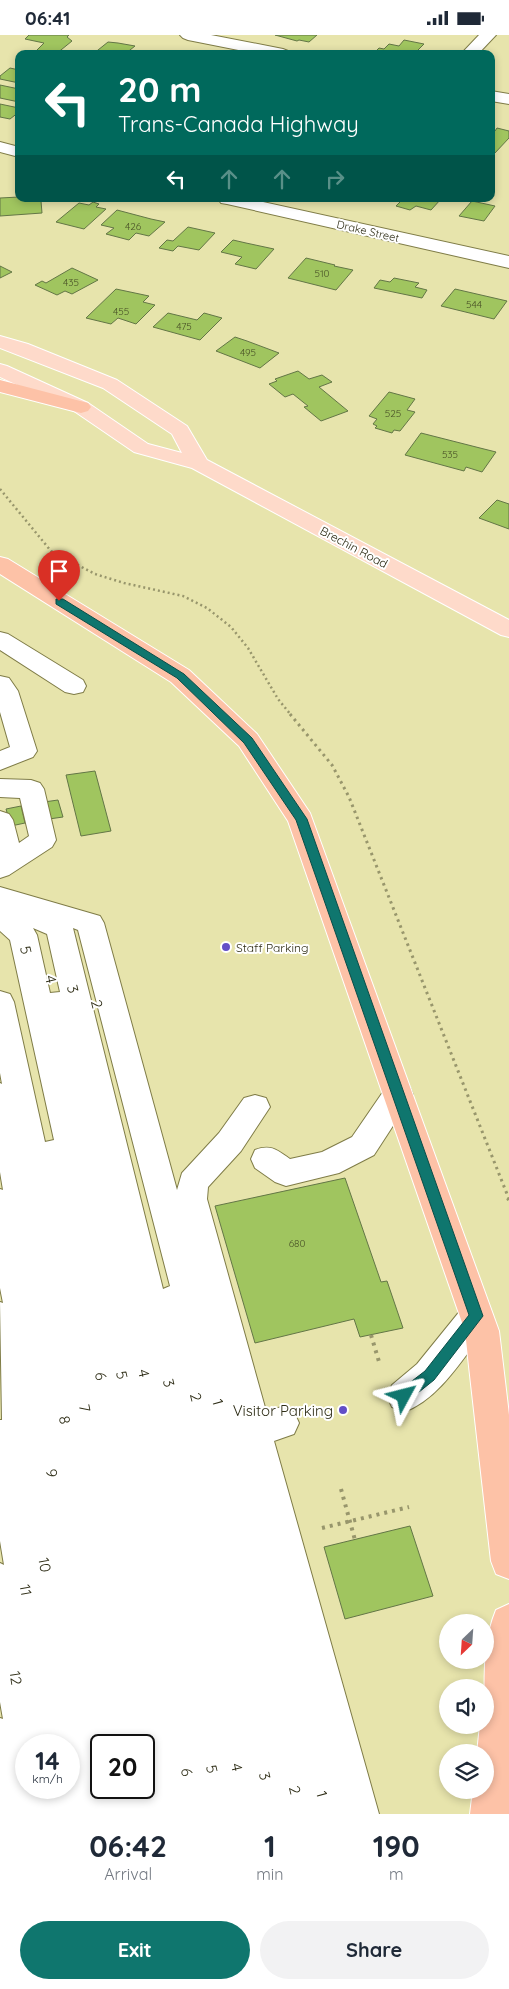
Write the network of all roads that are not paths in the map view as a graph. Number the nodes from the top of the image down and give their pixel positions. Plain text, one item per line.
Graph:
1 (188, 35) edge
2 (488, 35) edge
3 (263, 50) edge
4 (473, 50) edge
5 (495, 96) edge
6 (509, 99) edge
7 (0, 147) edge
8 (15, 151) edge
9 (240, 202) edge
10 (509, 263) edge
11 (0, 342) edge
12 (0, 370) edge
13 (0, 386) edge
14 (81, 407) junction
15 (199, 464) junction
16 (0, 563) edge
17 (509, 629) edge
18 (0, 639) edge
19 (0, 684) edge
20 (74, 686) dead end
21 (0, 729) edge
22 (2, 757) edge
23 (0, 788) edge
24 (0, 820) edge
25 (0, 853) edge
26 (0, 868) edge
27 (0, 900) edge
28 (19, 930) edge
29 (100, 986) junction
30 (0, 1002) edge
31 (0, 1094) edge
32 (398, 1095) junction
33 (256, 1107) dead end
34 (266, 1159) dead end
35 (0, 1202) edge
36 (476, 1316) junction
37 (0, 1317) edge
38 (393, 1385) road end
39 (0, 1436) edge
40 (509, 1561) edge
41 (0, 1581) edge
42 (509, 1623) edge
43 (24, 1734) edge
44 (51, 1734) edge
45 (101, 1734) edge
46 (128, 1734) edge
47 (0, 1737) edge
48 (35, 1799) edge
49 (62, 1799) edge
50 (113, 1799) edge
51 (141, 1799) edge
52 (12, 1814) edge
53 (38, 1814) edge
54 (65, 1814) edge
55 (90, 1814) edge
56 (116, 1814) edge
57 (144, 1814) edge
58 (170, 1814) edge
59 (196, 1814) edge
60 (222, 1814) edge
61 (248, 1814) edge
62 (275, 1814) edge
63 (301, 1814) edge
64 (327, 1814) edge
65 (359, 1814) edge
66 (490, 1814) edge

1 - 3 street
2 - 4 street
5 - 6 street
7 - 8 street
9 - 10 street, Drake Street
11 - 15 main road
12 - 14 main road, Brechin Road
13 - 14 highway
14 - 15 main road, Brechin Road
15 - 17 main road, Brechin Road
16 - 32 highway
18 - 20 street
19 - 22 street
21 - 22 street
23 - 26 street
24 - 25 street
27 - 28 street
27 - 29 street, 1
28 - 59 street, 6
28 - 60 street, 5
28 - 61 street, 4
28 - 62 street, 3
29 - 63 street, 2
29 - 64 street, 1 / 1
30 - 58 street, 7
31 - 46 street, 8
32 - 34 street
32 - 36 highway
33 - 65 street
35 - 45 street, 9
36 - 38 street
36 - 40 highway
37 - 55 street, 10
39 - 44 street, 11
41 - 43 street, 12
42 - 66 highway
47 - 52 street
48 - 53 street
49 - 54 street
50 - 56 street
51 - 57 street

